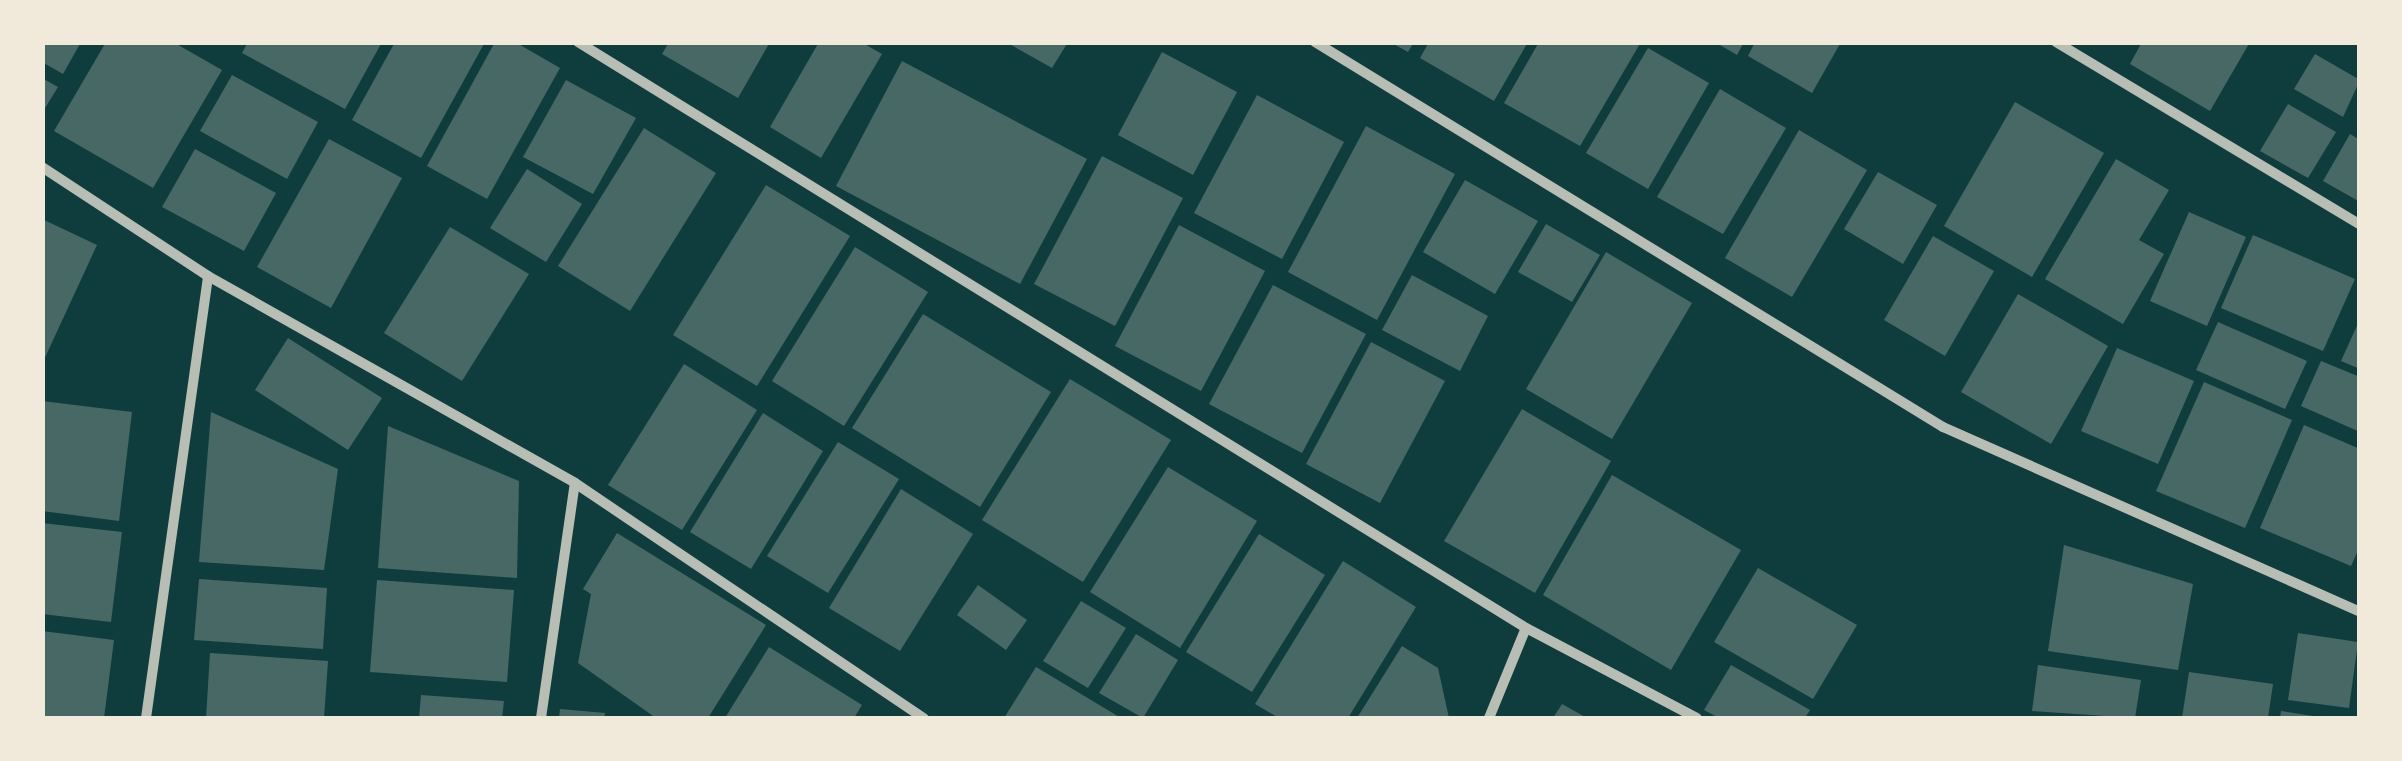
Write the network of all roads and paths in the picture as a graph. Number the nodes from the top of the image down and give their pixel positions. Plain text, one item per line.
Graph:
1 (578, 42) edge
2 (1315, 42) edge
3 (2056, 42) edge
4 (42, 167) edge
5 (2360, 225) edge
6 (208, 276) junction
7 (575, 483) junction
8 (2360, 612) edge
9 (1526, 628) junction
10 (146, 718) edge
11 (541, 718) edge
12 (924, 718) edge
13 (1489, 718) edge
14 (1698, 718) edge

1 - 9 street
2 - 8 street
3 - 5 street
4 - 6 street
6 - 7 street
6 - 10 street
7 - 11 street
7 - 12 street
9 - 13 street
9 - 14 street

